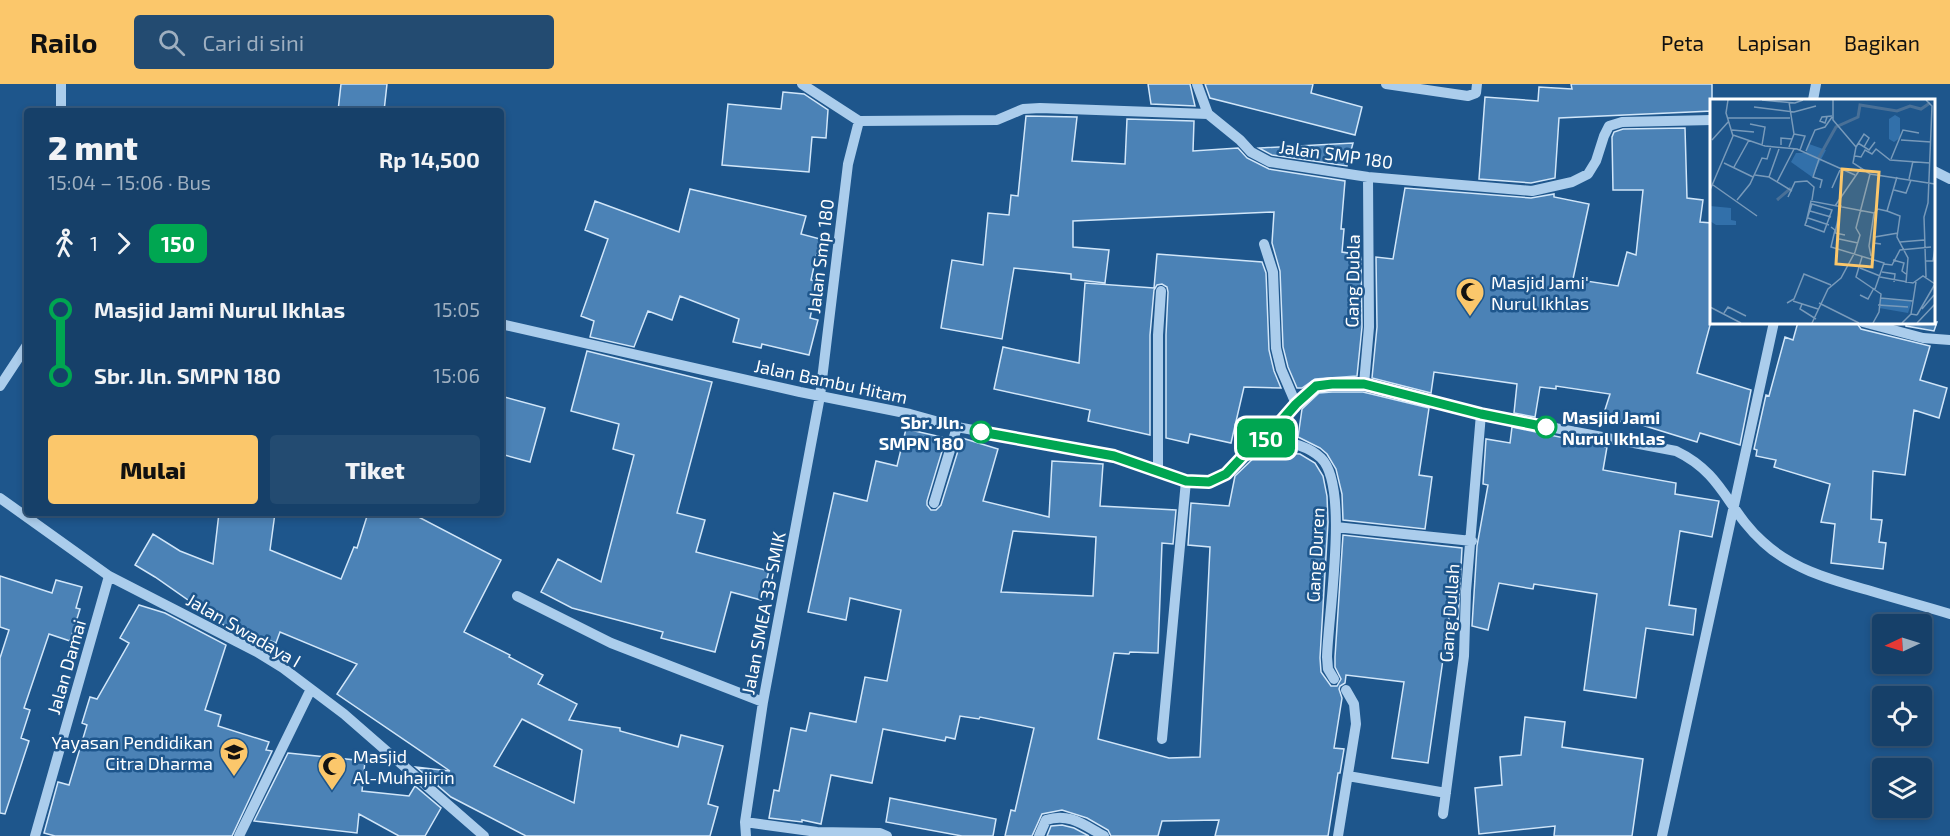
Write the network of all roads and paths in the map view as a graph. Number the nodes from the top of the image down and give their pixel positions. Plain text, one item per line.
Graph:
1 (61, 84) edge
2 (802, 84) edge
3 (1197, 84) edge
4 (1386, 84) edge
5 (1477, 84) edge
6 (1816, 84) edge
7 (1814, 99) edge
8 (61, 108) edge
9 (1208, 114) junction
10 (1710, 120) edge
11 (859, 121) junction
12 (1935, 172) edge
13 (1368, 177) junction
14 (1950, 179) edge
15 (1264, 244) dead end
16 (1161, 291) dead end
17 (1774, 324) edge
18 (1870, 324) edge
19 (504, 325) edge
20 (1950, 340) edge
21 (24, 350) edge
22 (1364, 384) junction
23 (0, 386) edge
24 (820, 396) junction
25 (1296, 404) junction
26 (1481, 414) junction
27 (957, 427) junction
28 (1266, 438) junction
29 (1158, 472) junction
30 (1186, 481) junction
31 (0, 498) edge
32 (934, 503) dead end
33 (1733, 505) junction
34 (24, 515) edge
35 (25, 516) edge
36 (1336, 527) junction
37 (1472, 541) junction
38 (109, 576) junction
39 (517, 597) dead end
40 (1950, 614) edge
41 (1334, 679) dead end
42 (311, 689) junction
43 (1346, 690) dead end
44 (763, 702) junction
45 (1162, 740) dead end
46 (1348, 776) junction
47 (1446, 793) junction
48 (1443, 814) dead end
49 (745, 822) junction
50 (35, 836) edge
51 (239, 836) edge
52 (484, 836) edge
53 (746, 836) edge
54 (887, 836) edge
55 (1039, 836) edge
56 (1104, 836) edge
57 (1338, 836) edge
58 (1662, 836) edge

1 - 8 street
2 - 11 street
3 - 9 street
4 - 5 street
6 - 7 street
9 - 11 street
9 - 13 street, Jalan SMP 180
10 - 13 street, Jalan SMP 180
11 - 24 street, Jalan Smp 180
12 - 14 street
13 - 22 street, Gang Dubla
15 - 25 street
16 - 29 street
17 - 33 street
18 - 20 street
19 - 24 street, Jalan Bambu Hitam
21 - 23 street
22 - 25 street, Jalan Bambu Hitam
22 - 26 street, Jalan Bambu Hitam
24 - 27 street, Jalan Bambu Hitam
24 - 44 street, Jalan SMEA 33-SMIK
25 - 28 street, Jalan Bambu Hitam
26 - 33 street, Jalan Bambu Hitam
26 - 37 street, Gang Dullah
27 - 29 street, Jalan Bambu Hitam
27 - 32 street
28 - 30 street, Jalan Bambu Hitam
28 - 36 street, Gang Duren
29 - 30 street, Jalan Bambu Hitam
30 - 45 street
31 - 34 street, Jalan Swadaya I
33 - 40 street, Jalan Bambu Hitam
33 - 58 street
35 - 38 street, Jalan Swadaya I
36 - 37 street
36 - 41 street, Gang Duren
37 - 47 street, Gang Dullah
38 - 42 street, Jalan Swadaya I
38 - 50 street, Jalan Damai
39 - 44 street
42 - 51 street
42 - 52 street, Jalan Swadaya I
43 - 46 street
44 - 49 street, Jalan SMEA 33-SMIK
46 - 47 street
46 - 57 street
47 - 48 street, Gang Dullah
49 - 53 street, Jalan SMEA 33-SMIK
49 - 54 street
55 - 56 street

